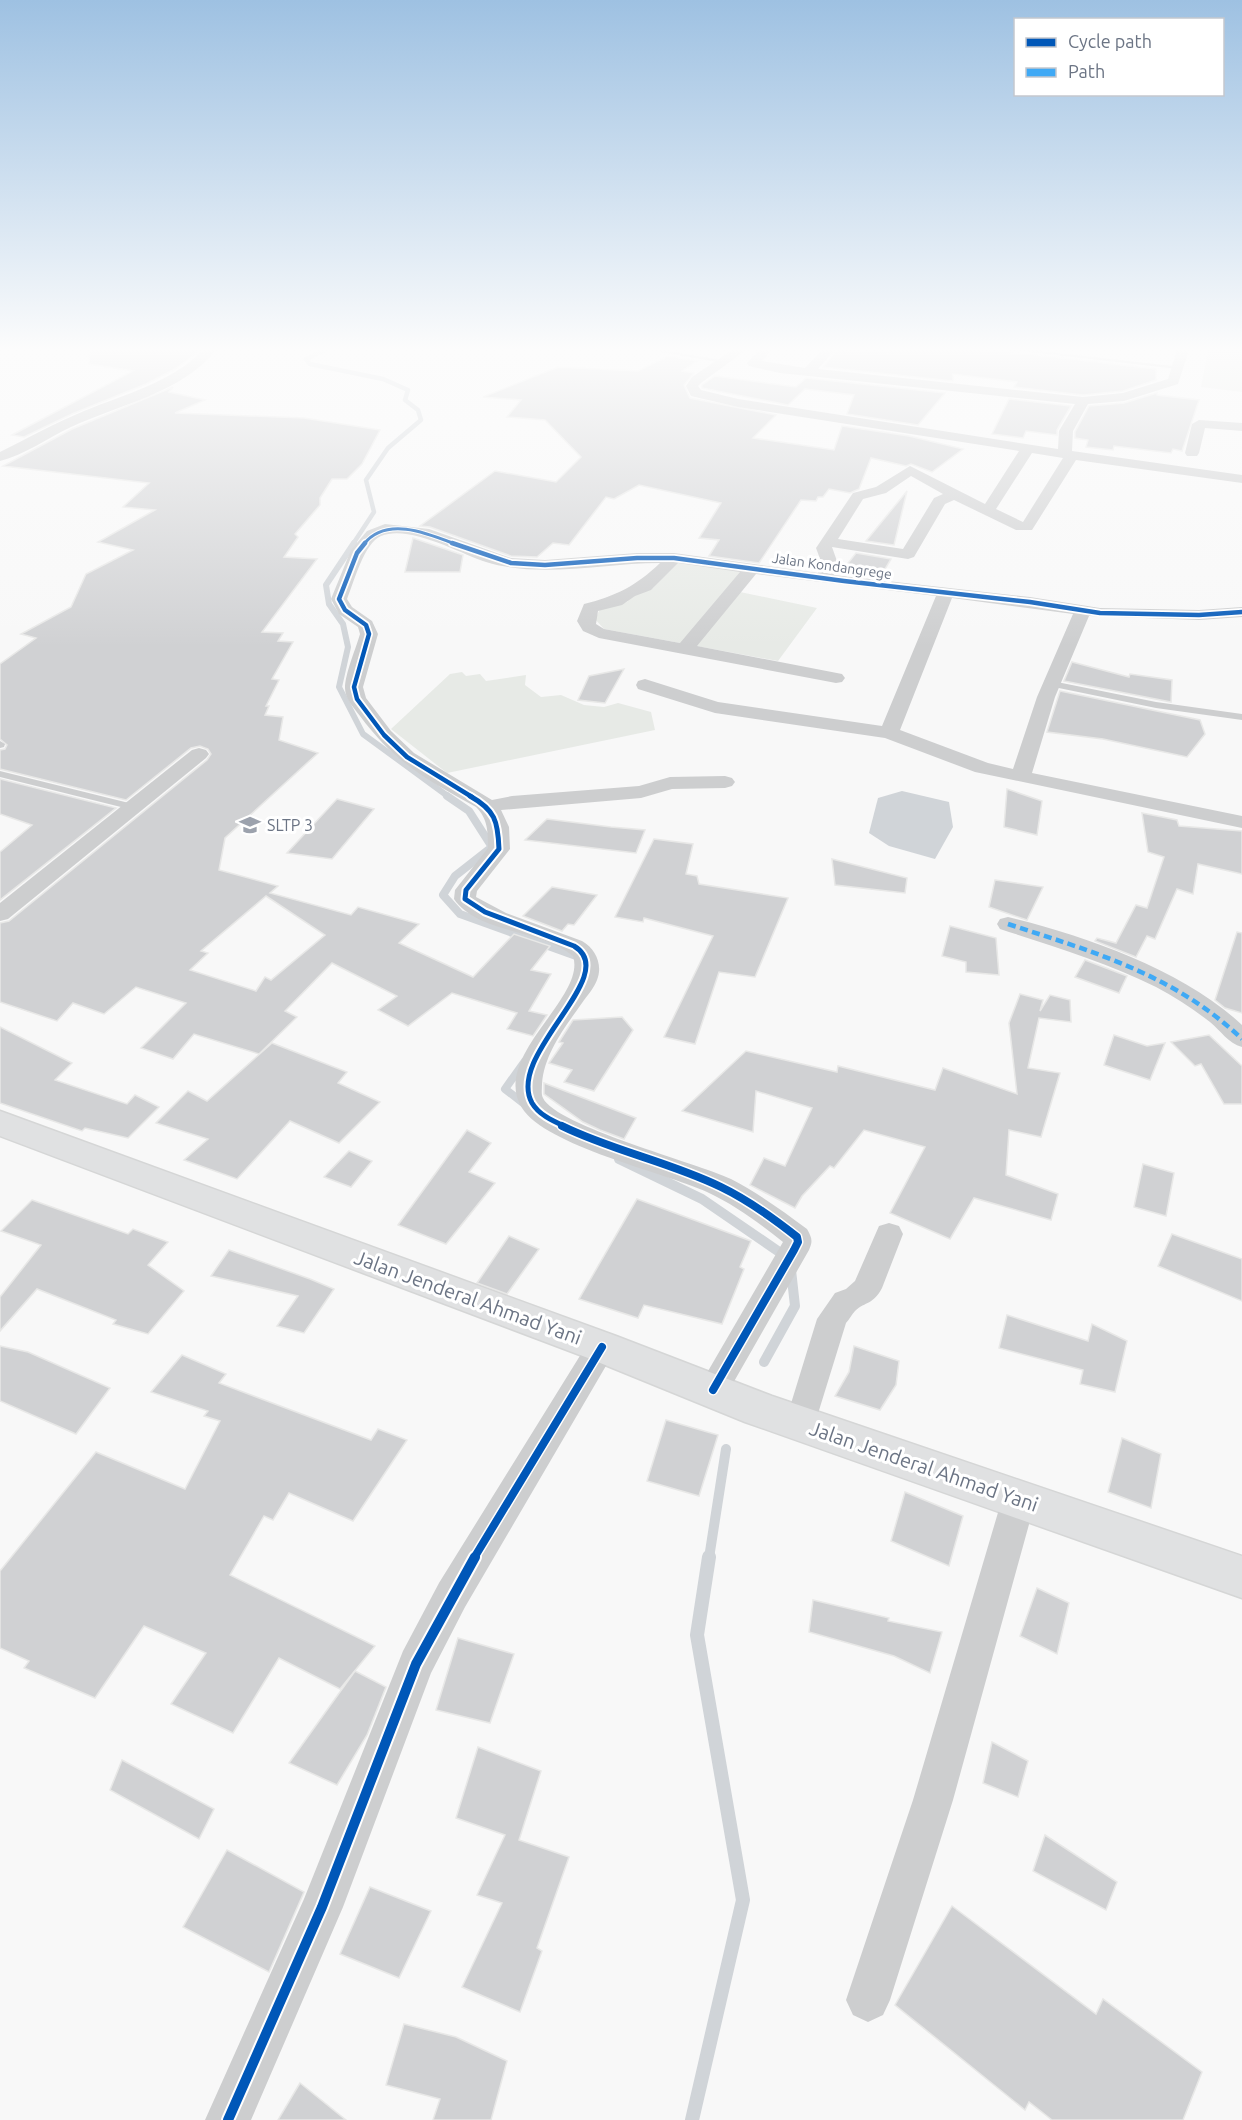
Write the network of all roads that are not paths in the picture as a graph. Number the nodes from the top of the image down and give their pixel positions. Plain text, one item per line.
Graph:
1 (16, 449) edge
2 (1027, 449) edge
3 (1034, 449) edge
4 (1068, 449) edge
5 (1193, 449) edge
6 (1192, 453) dead end
7 (1068, 454) junction
8 (0, 457) edge
9 (1242, 479) edge
10 (955, 495) junction
11 (988, 510) junction
12 (827, 542) junction
13 (674, 558) junction
14 (752, 568) junction
15 (824, 579) junction
16 (946, 592) junction
17 (1082, 612) junction
18 (1242, 612) edge
19 (685, 649) junction
20 (836, 678) dead end
21 (1052, 684) junction
22 (645, 685) dead end
23 (1242, 717) edge
24 (889, 733) junction
25 (199, 754) dead end
26 (0, 774) edge
27 (1021, 777) junction
28 (725, 782) dead end
29 (133, 807) junction
30 (487, 807) junction
31 (1242, 822) edge
32 (0, 914) edge
33 (1008, 924) dead end
34 (1242, 1039) edge
35 (0, 1123) edge
36 (889, 1234) dead end
37 (602, 1347) junction
38 (716, 1392) junction
39 (798, 1422) junction
40 (1020, 1499) junction
41 (1242, 1577) edge
42 (868, 2000) dead end
43 (228, 2120) edge

1 - 8 street
2 - 11 street
3 - 7 street
4 - 7 street
5 - 6 street
7 - 9 street
7 - 11 street
10 - 11 street
10 - 12 street
10 - 12 street
12 - 15 street
13 - 14 street, Jalan Kondangrege
13 - 19 street
13 - 30 street, Jalan Kondangrege
14 - 15 street, Jalan Kondangrege
14 - 19 street
15 - 16 street, Jalan Kondangrege
16 - 17 street, Jalan Kondangrege
16 - 24 street
17 - 18 street, Jalan Kondangrege
17 - 21 street
19 - 20 street
21 - 23 lane
21 - 27 street
22 - 24 street
24 - 27 street
25 - 29 street
26 - 29 lane
27 - 31 street
28 - 30 street
29 - 32 street
30 - 38 street
33 - 34 street
35 - 37 main road, Jalan Jenderal Ahmad Yani
36 - 39 street
37 - 38 main road, Jalan Jenderal Ahmad Yani
37 - 43 street
38 - 39 main road, Jalan Jenderal Ahmad Yani
39 - 40 main road, Jalan Jenderal Ahmad Yani
40 - 41 main road, Jalan Jenderal Ahmad Yani
40 - 42 street

